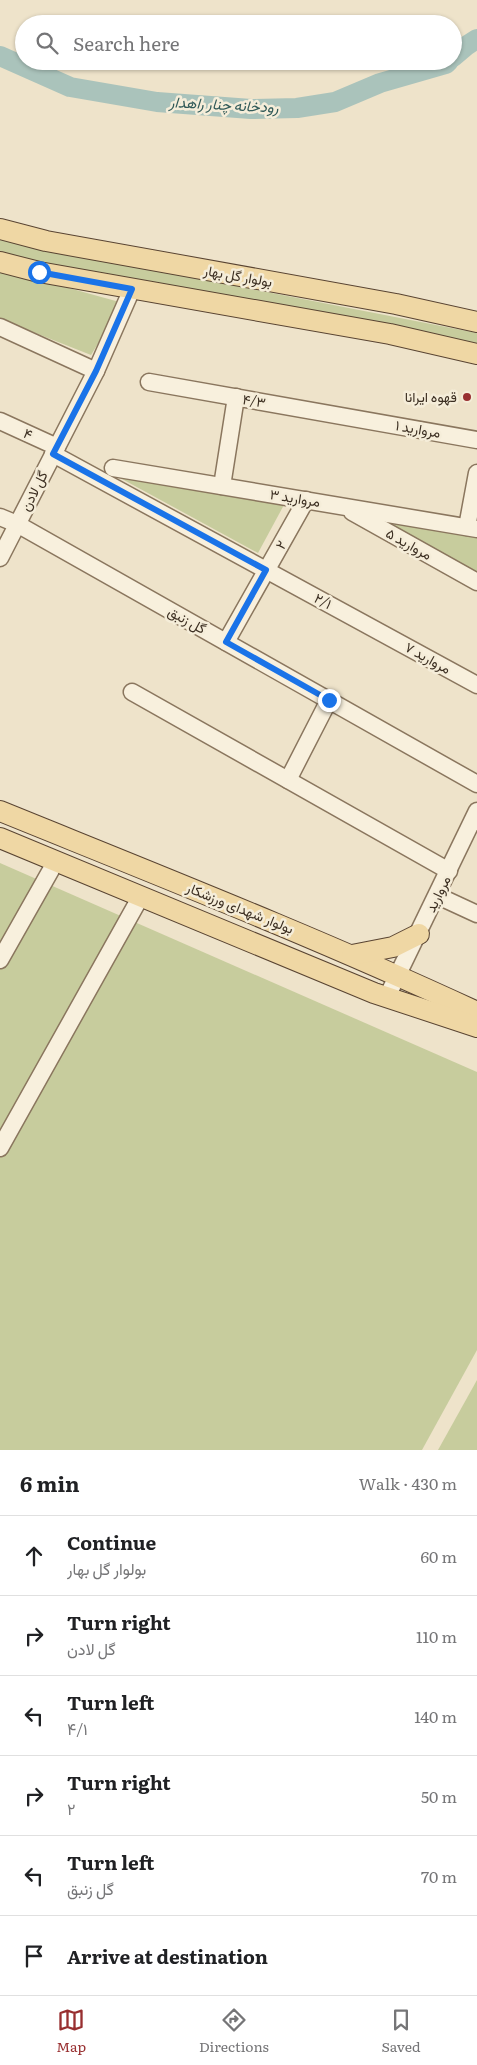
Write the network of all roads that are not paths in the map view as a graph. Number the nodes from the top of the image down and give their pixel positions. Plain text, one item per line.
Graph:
1 (0, 229) edge
2 (0, 262) edge
3 (132, 289) junction
4 (477, 322) edge
5 (0, 327) edge
6 (477, 354) edge
7 (96, 371) junction
8 (149, 382) dead end
9 (236, 397) junction
10 (360, 419) joint
11 (0, 421) edge
12 (477, 440) edge
13 (55, 451) junction
14 (113, 468) dead end
15 (477, 472) edge
16 (222, 486) junction
17 (306, 500) junction
18 (340, 506) junction
19 (0, 517) edge
20 (17, 524) junction
21 (472, 528) edge
22 (0, 558) edge
23 (266, 570) junction
24 (477, 582) edge
25 (379, 632) joint
26 (226, 642) junction
27 (477, 685) edge
28 (132, 692) dead end
29 (329, 700) junction
30 (288, 780) junction
31 (477, 784) edge
32 (0, 811) edge
33 (476, 816) edge
34 (0, 838) edge
35 (56, 861) junction
36 (449, 870) junction
37 (141, 896) junction
38 (438, 896) junction
39 (477, 914) edge
40 (419, 934) junction
41 (351, 955) junction
42 (0, 960) edge
43 (398, 975) junction
44 (387, 997) junction
45 (477, 1012) edge
46 (477, 1026) edge
47 (0, 1148) edge

1 - 4 main road, بولوار گل بهار
2 - 3 main road
3 - 6 main road
3 - 7 street, گل لادن
5 - 7 street
7 - 13 street, گل لادن
8 - 9 street, ۴/۳
9 - 10 street, ۴/۳
9 - 16 street
10 - 12 street, مروارید ۱
11 - 13 street, ۴
13 - 20 street, گل لادن
13 - 23 street, ۴
14 - 16 street, مروارید ۳
15 - 21 street
16 - 17 street, مروارید ۳
17 - 18 street, مروارید ۳
17 - 23 street, ۲
18 - 21 street, مروارید ۳
18 - 24 street, مروارید ۵
19 - 20 street, گل زنبق
20 - 22 street, گل لادن
20 - 26 street, گل زنبق
23 - 25 street, ۲/۱
23 - 26 street, ۲
25 - 27 street, مروارید ۷
26 - 29 street, گل زنبق
28 - 30 street
29 - 30 street
29 - 31 street, گل زنبق
30 - 36 street
32 - 41 main road, بولوار شهدای ورزشکار
33 - 36 street, مروارید
34 - 35 main road, بولوار شهدای ورزشکار
35 - 37 main road, بولوار شهدای ورزشکار
35 - 42 street
36 - 38 street, مروارید
37 - 44 main road, بولوار شهدای ورزشکار
37 - 47 street
38 - 39 street
38 - 40 street, مروارید
40 - 41 main road
40 - 43 street, مروارید
41 - 43 main road, بولوار شهدای ورزشکار
43 - 44 street, مروارید
43 - 45 main road, بولوار شهدای ورزشکار
44 - 46 main road, بولوار شهدای ورزشکار

